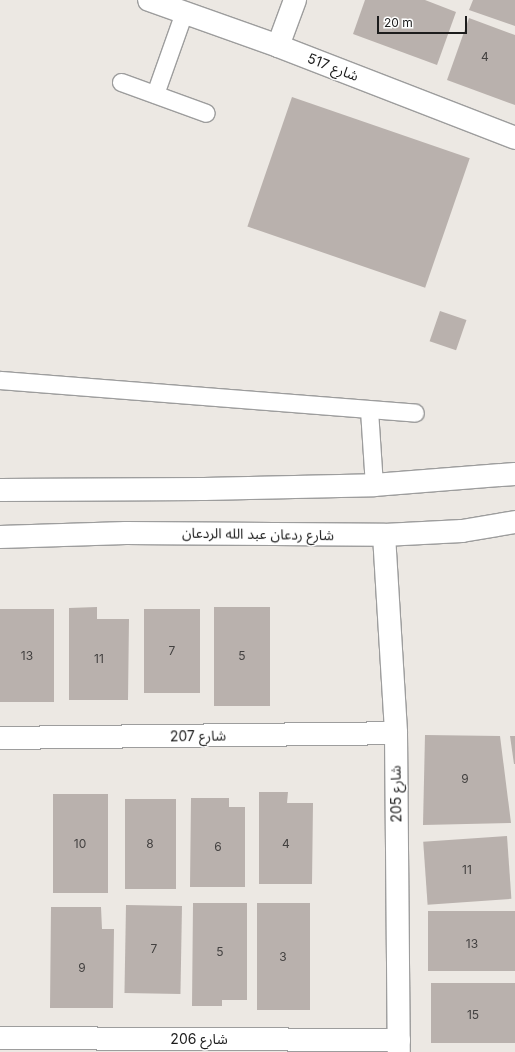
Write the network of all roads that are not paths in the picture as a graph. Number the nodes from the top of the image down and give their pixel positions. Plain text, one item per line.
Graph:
1 (149, 0) edge
2 (295, 0) edge
3 (184, 12) junction
4 (278, 46) junction
5 (121, 82) dead end
6 (155, 94) junction
7 (206, 114) dead end
8 (515, 138) edge
9 (0, 380) edge
10 (369, 410) junction
11 (415, 413) dead end
12 (515, 474) edge
13 (374, 485) junction
14 (0, 490) edge
15 (515, 522) edge
16 (384, 536) junction
17 (0, 537) edge
18 (396, 733) junction
19 (0, 738) edge
20 (0, 1038) edge
21 (399, 1046) edge

1 - 3 street, شارع 517
2 - 4 street
3 - 4 street, شارع 517
3 - 6 lane
4 - 8 street, شارع 517
5 - 6 lane
6 - 7 lane
9 - 10 lane
10 - 11 lane
10 - 13 lane
12 - 13 street
13 - 14 street
15 - 16 street, شارع ردعان عبد الله الردعان
16 - 17 street, شارع ردعان عبد الله الردعان
16 - 18 street, شارع 205
18 - 19 street, شارع 207
18 - 21 street, شارع 205
20 - 21 street, شارع 206

